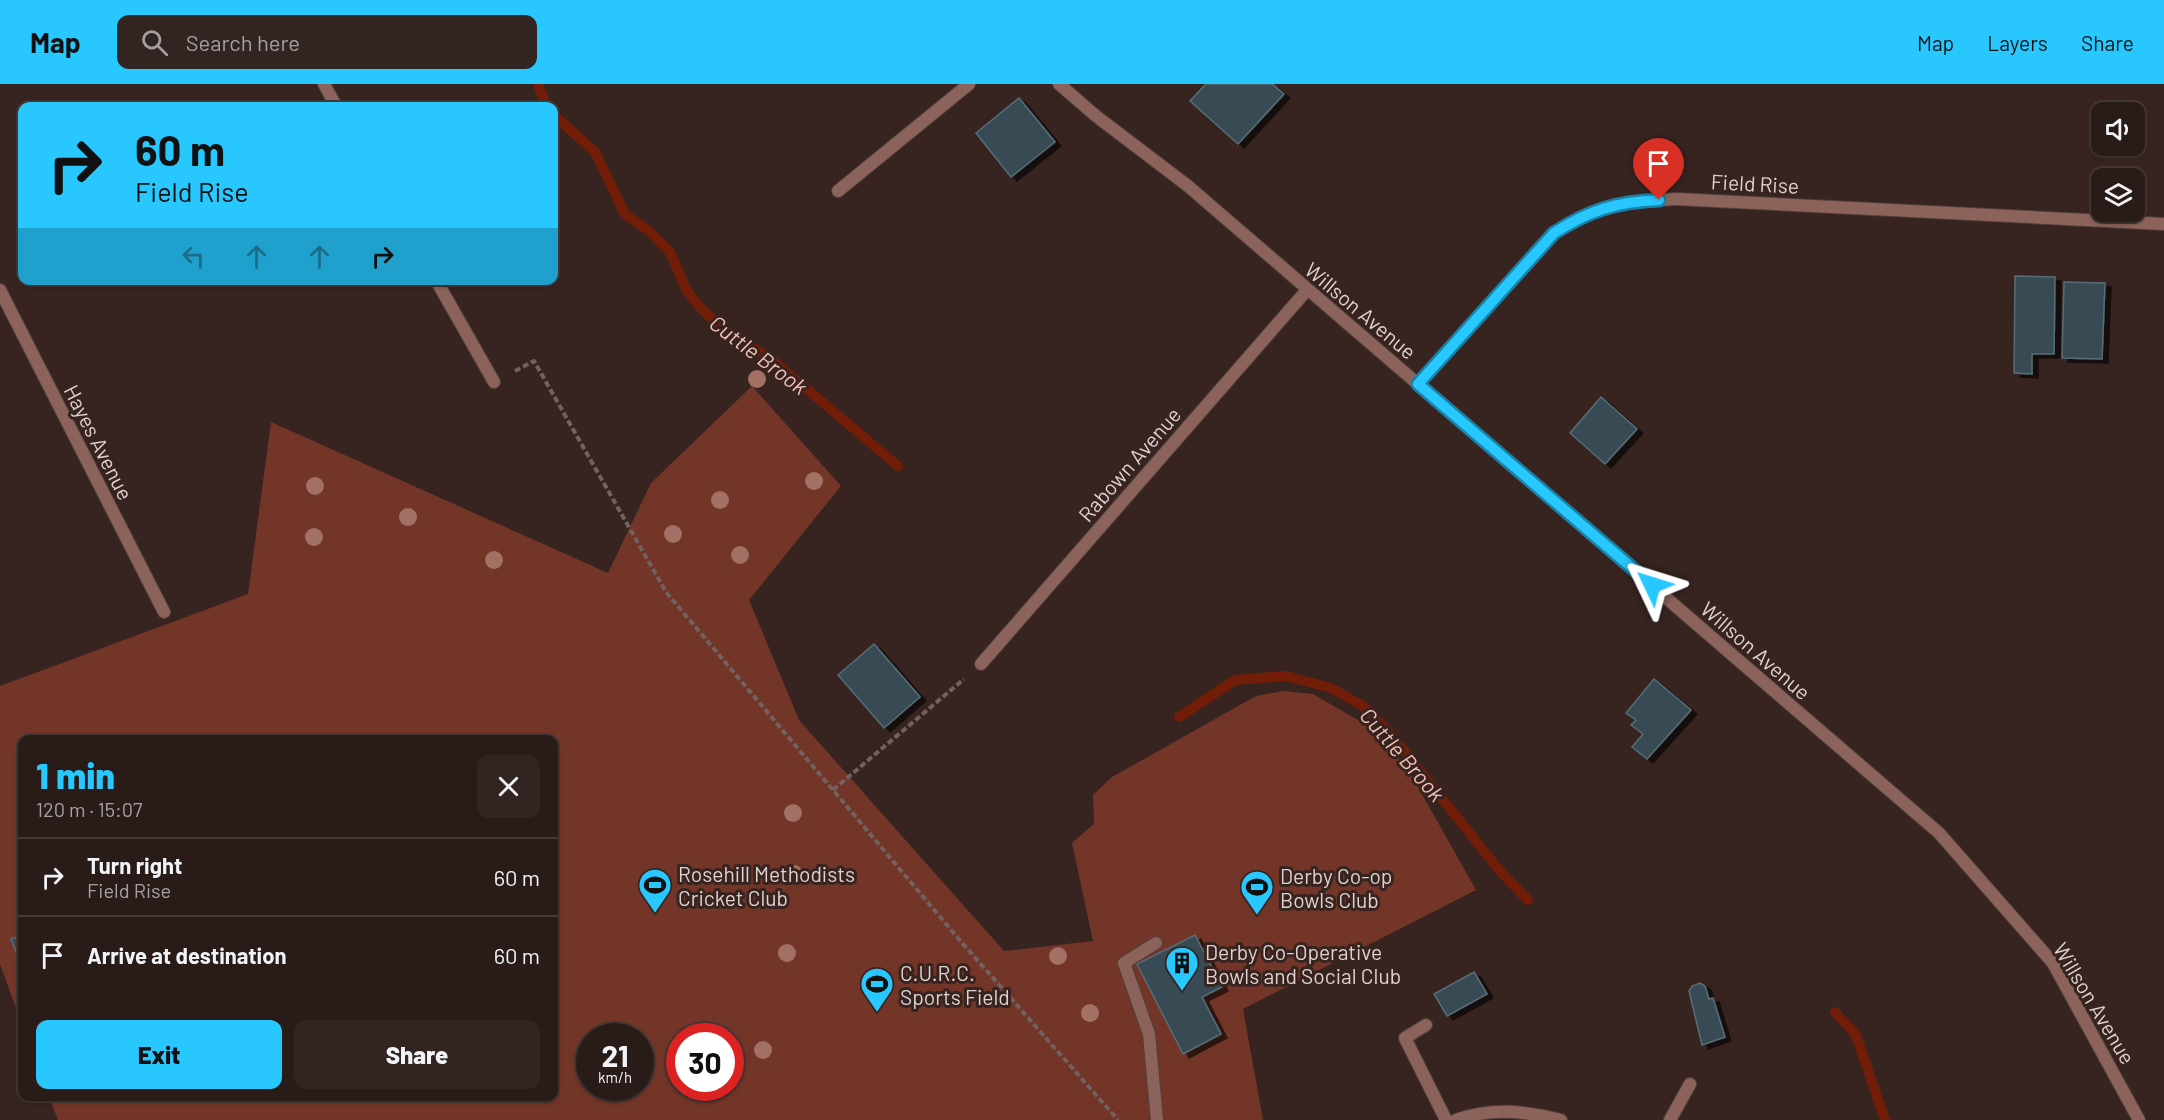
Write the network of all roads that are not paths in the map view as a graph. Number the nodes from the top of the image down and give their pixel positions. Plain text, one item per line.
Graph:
1 (324, 84) edge
2 (969, 84) edge
3 (1059, 84) edge
4 (334, 102) edge
5 (838, 191) dead end
6 (2164, 224) edge
7 (439, 285) edge
8 (0, 290) edge
9 (1307, 290) junction
10 (494, 382) road end
11 (1418, 384) junction
12 (164, 612) dead end
13 (981, 664) road end
14 (1156, 943) dead end
15 (1426, 1025) dead end
16 (1690, 1084) dead end
17 (1156, 1120) edge
18 (1446, 1120) edge
19 (1456, 1120) edge
20 (1561, 1120) edge
21 (1670, 1120) edge
22 (2139, 1120) edge

1 - 4 street
2 - 5 street
3 - 9 street, Willson Avenue
6 - 11 street, Field Rise
7 - 10 street
8 - 12 street, Hayes Avenue
9 - 11 street, Willson Avenue
9 - 13 street, Rabown Avenue
11 - 22 street, Willson Avenue
14 - 17 street
15 - 18 street
16 - 21 street
19 - 20 street

